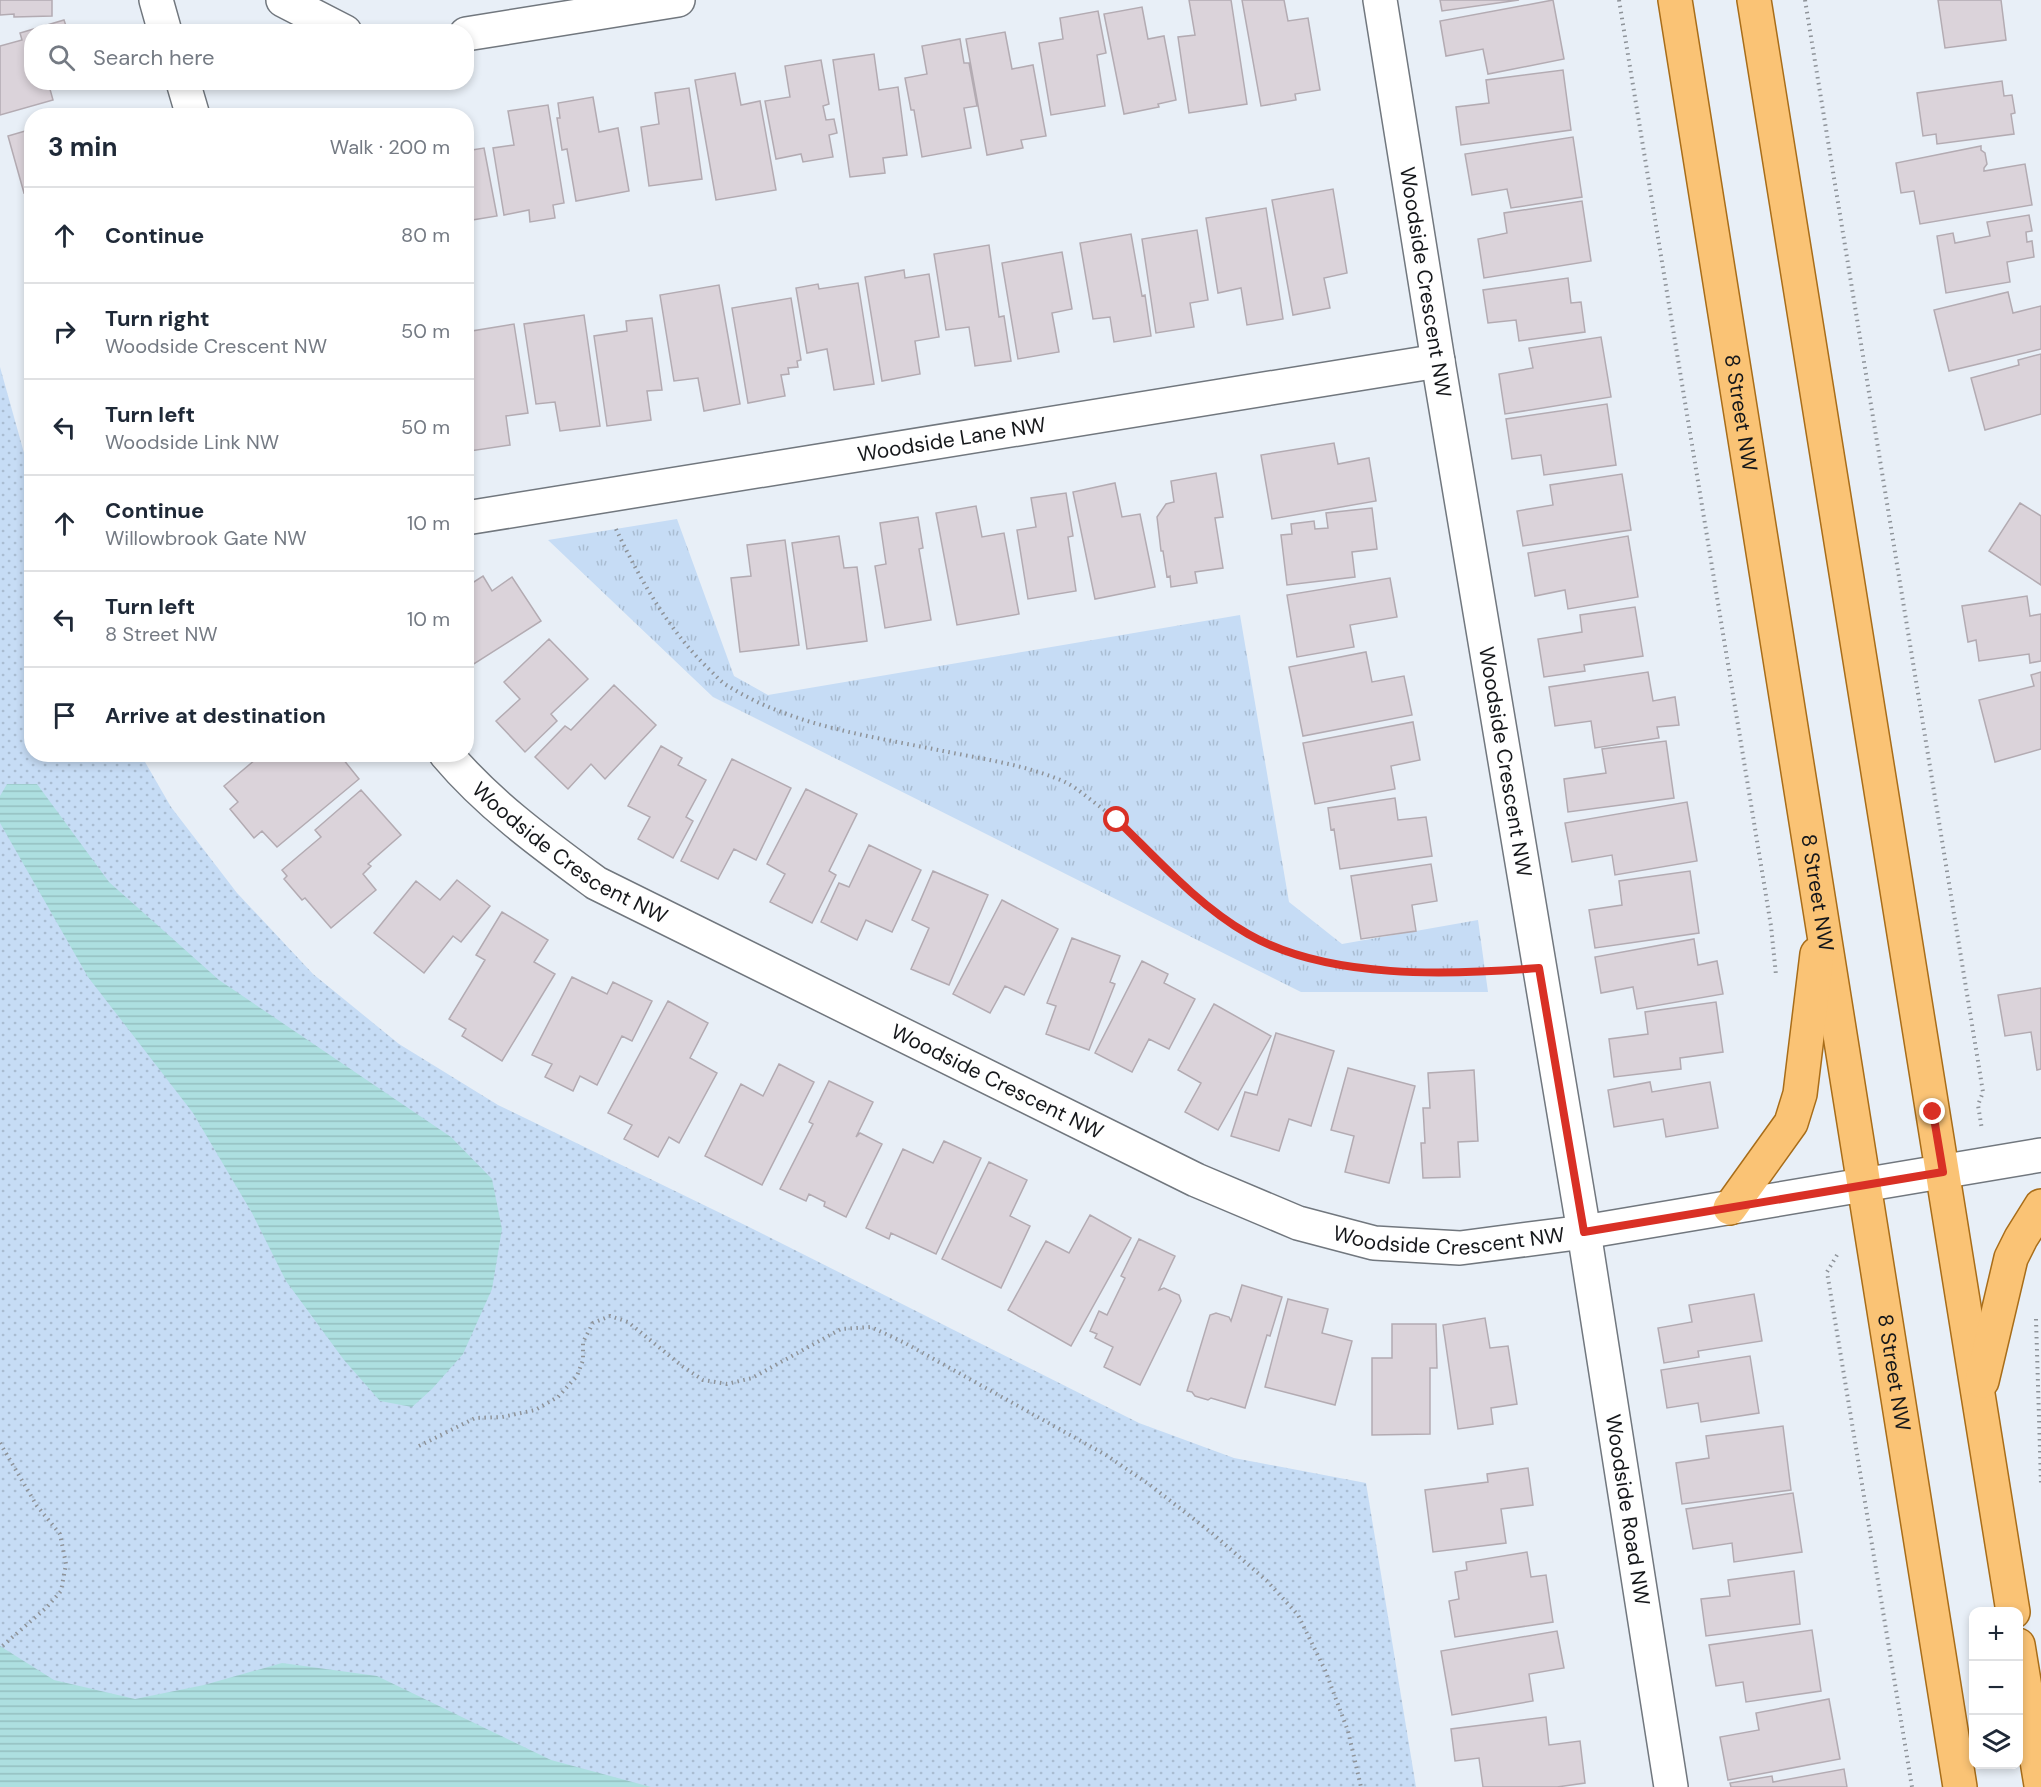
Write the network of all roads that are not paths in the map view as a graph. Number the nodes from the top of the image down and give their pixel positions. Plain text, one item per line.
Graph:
1 (156, 0) edge
2 (283, 0) edge
3 (678, 0) edge
4 (1380, 0) edge
5 (1675, 0) edge
6 (1754, 0) edge
7 (163, 24) edge
8 (330, 24) edge
9 (474, 33) edge
10 (185, 90) edge
11 (191, 108) edge
12 (1438, 361) junction
13 (474, 517) edge
14 (453, 762) edge
15 (1821, 916) junction
16 (2041, 1155) edge
17 (1943, 1172) junction
18 (1864, 1185) junction
19 (2041, 1206) edge
20 (1730, 1208) junction
21 (1584, 1232) junction
22 (1978, 1397) junction
23 (2012, 1607) edge
24 (2022, 1661) edge
25 (2041, 1785) edge
26 (1671, 1787) edge
27 (1960, 1787) edge

1 - 7 street
2 - 8 street
3 - 9 street
4 - 12 street, Woodside Crescent NW
5 - 15 main road, 8 Street NW
6 - 17 main road
10 - 11 street
12 - 13 street, Woodside Lane NW
12 - 21 street, Woodside Crescent NW
14 - 21 street, Woodside Crescent NW
15 - 18 main road, 8 Street NW
15 - 20 main road
16 - 17 street
17 - 18 street
17 - 22 main road
18 - 20 street
18 - 27 main road, 8 Street NW
19 - 22 main road
20 - 21 street
21 - 26 street, Woodside Road NW
22 - 23 main road
24 - 25 main road

